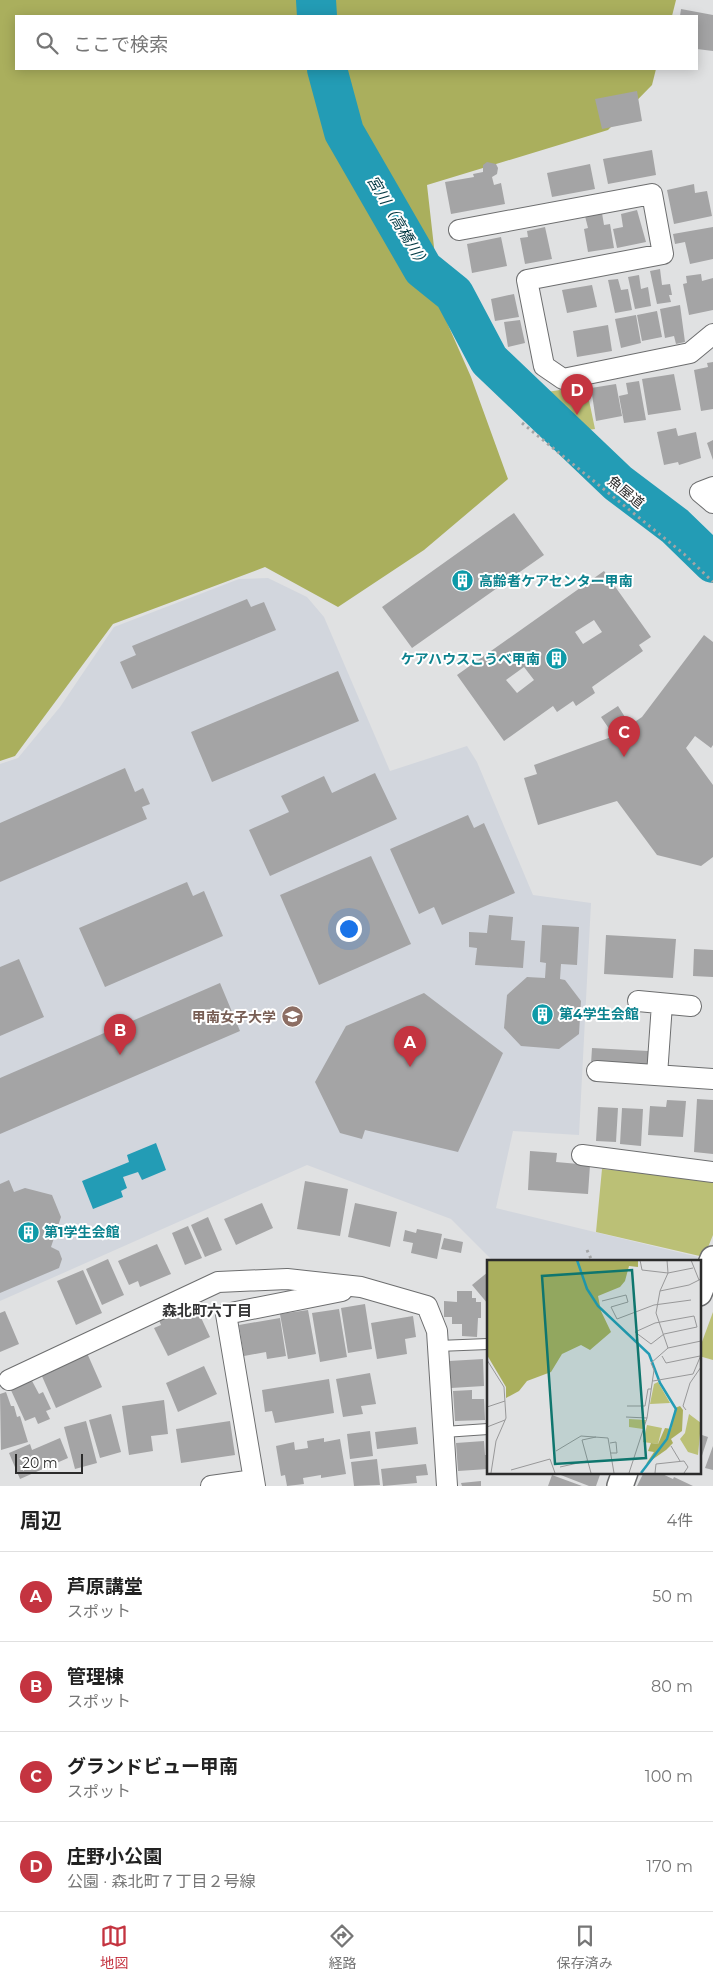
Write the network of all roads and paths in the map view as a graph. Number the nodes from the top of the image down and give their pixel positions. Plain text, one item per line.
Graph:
1 (459, 230) dead end
2 (713, 334) edge
3 (522, 422) dead end
4 (713, 488) edge
5 (713, 503) edge
6 (713, 582) edge
7 (638, 1002) dead end
8 (662, 1004) junction
9 (691, 1006) dead end
10 (597, 1071) dead end
11 (657, 1075) junction
12 (713, 1079) edge
13 (582, 1155) dead end
14 (713, 1172) edge
15 (587, 1250) dead end
16 (713, 1259) edge
17 (592, 1260) edge
18 (361, 1287) junction
19 (700, 1291) edge
20 (487, 1344) edge
21 (438, 1346) junction
22 (9, 1380) dead end
23 (487, 1429) edge
24 (444, 1432) junction
25 (625, 1474) edge
26 (254, 1483) edge
27 (211, 1486) edge
28 (448, 1486) edge
29 (620, 1486) edge

1 - 2 street
3 - 6 path, 魚屋道
4 - 5 street
7 - 8 street
8 - 9 street
8 - 11 street
10 - 11 street
11 - 12 street
13 - 14 street
15 - 17 path
16 - 19 street
18 - 21 street
18 - 22 street
18 - 26 street
20 - 21 lane
21 - 24 street
23 - 24 lane
24 - 28 street
25 - 29 street
26 - 27 street

